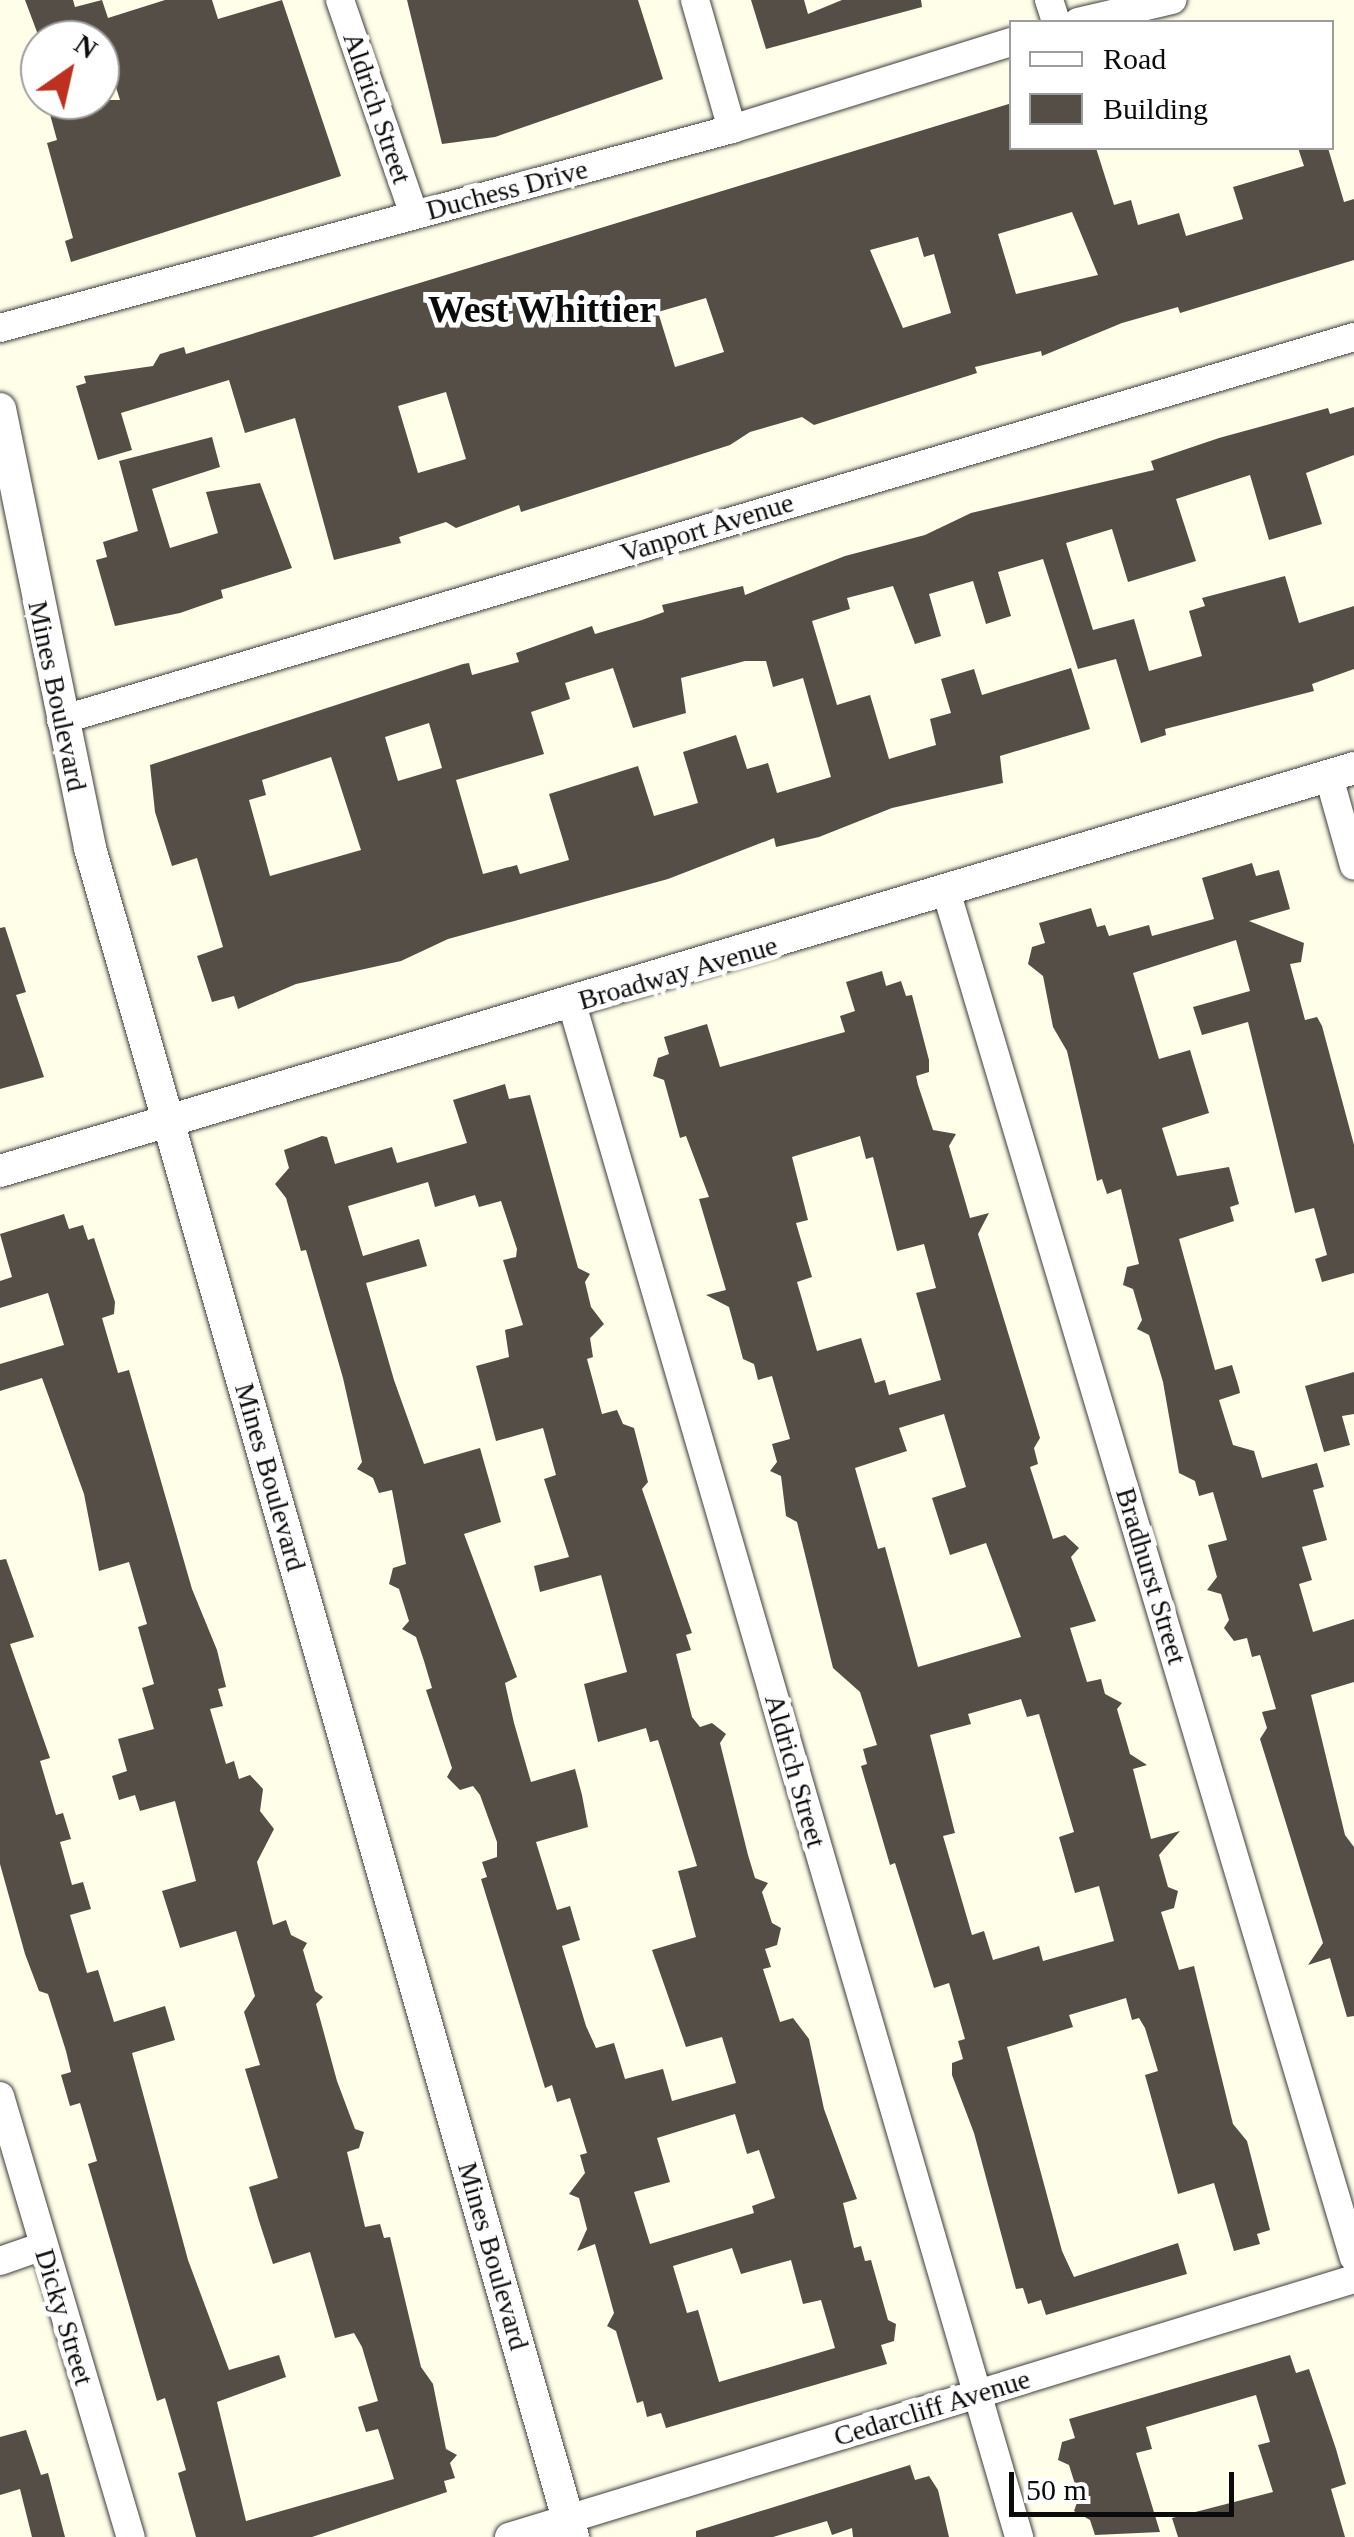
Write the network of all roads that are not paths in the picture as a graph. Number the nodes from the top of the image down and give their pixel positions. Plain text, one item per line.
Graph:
1 (340, 0) edge
2 (695, 0) edge
3 (1172, 0) edge
4 (1087, 20) edge
5 (1009, 43) edge
6 (732, 129) junction
7 (414, 215) junction
8 (0, 328) edge
9 (1354, 337) edge
10 (0, 408) edge
11 (61, 720) junction
12 (1341, 772) edge
13 (1354, 866) edge
14 (947, 894) junction
15 (572, 1004) junction
16 (169, 1121) junction
17 (0, 1171) edge
18 (0, 2096) edge
19 (43, 2246) junction
20 (1354, 2258) edge
21 (0, 2261) edge
22 (1354, 2279) edge
23 (976, 2395) junction
24 (571, 2528) edge
25 (131, 2537) edge
26 (509, 2537) edge
27 (1018, 2537) edge

1 - 7 street, Aldrich Street
2 - 6 street
3 - 4 street
5 - 6 street, Duchess Drive
6 - 7 street, Duchess Drive
7 - 8 street, Duchess Drive
9 - 11 street, Vanport Avenue
10 - 11 street, Mines Boulevard
11 - 16 street, Mines Boulevard
12 - 13 street
12 - 14 street, Broadway Avenue
14 - 15 street, Broadway Avenue
14 - 20 street, Bradhurst Street
15 - 16 street, Broadway Avenue
15 - 23 street, Aldrich Street
16 - 17 street, Broadway Avenue
16 - 24 street, Mines Boulevard
18 - 19 street, Dicky Street
19 - 21 street
19 - 25 street, Dicky Street
22 - 23 street, Cedarcliff Avenue
23 - 24 street, Cedarcliff Avenue
23 - 27 street, Aldrich Street
24 - 26 street, Cedarcliff Avenue

